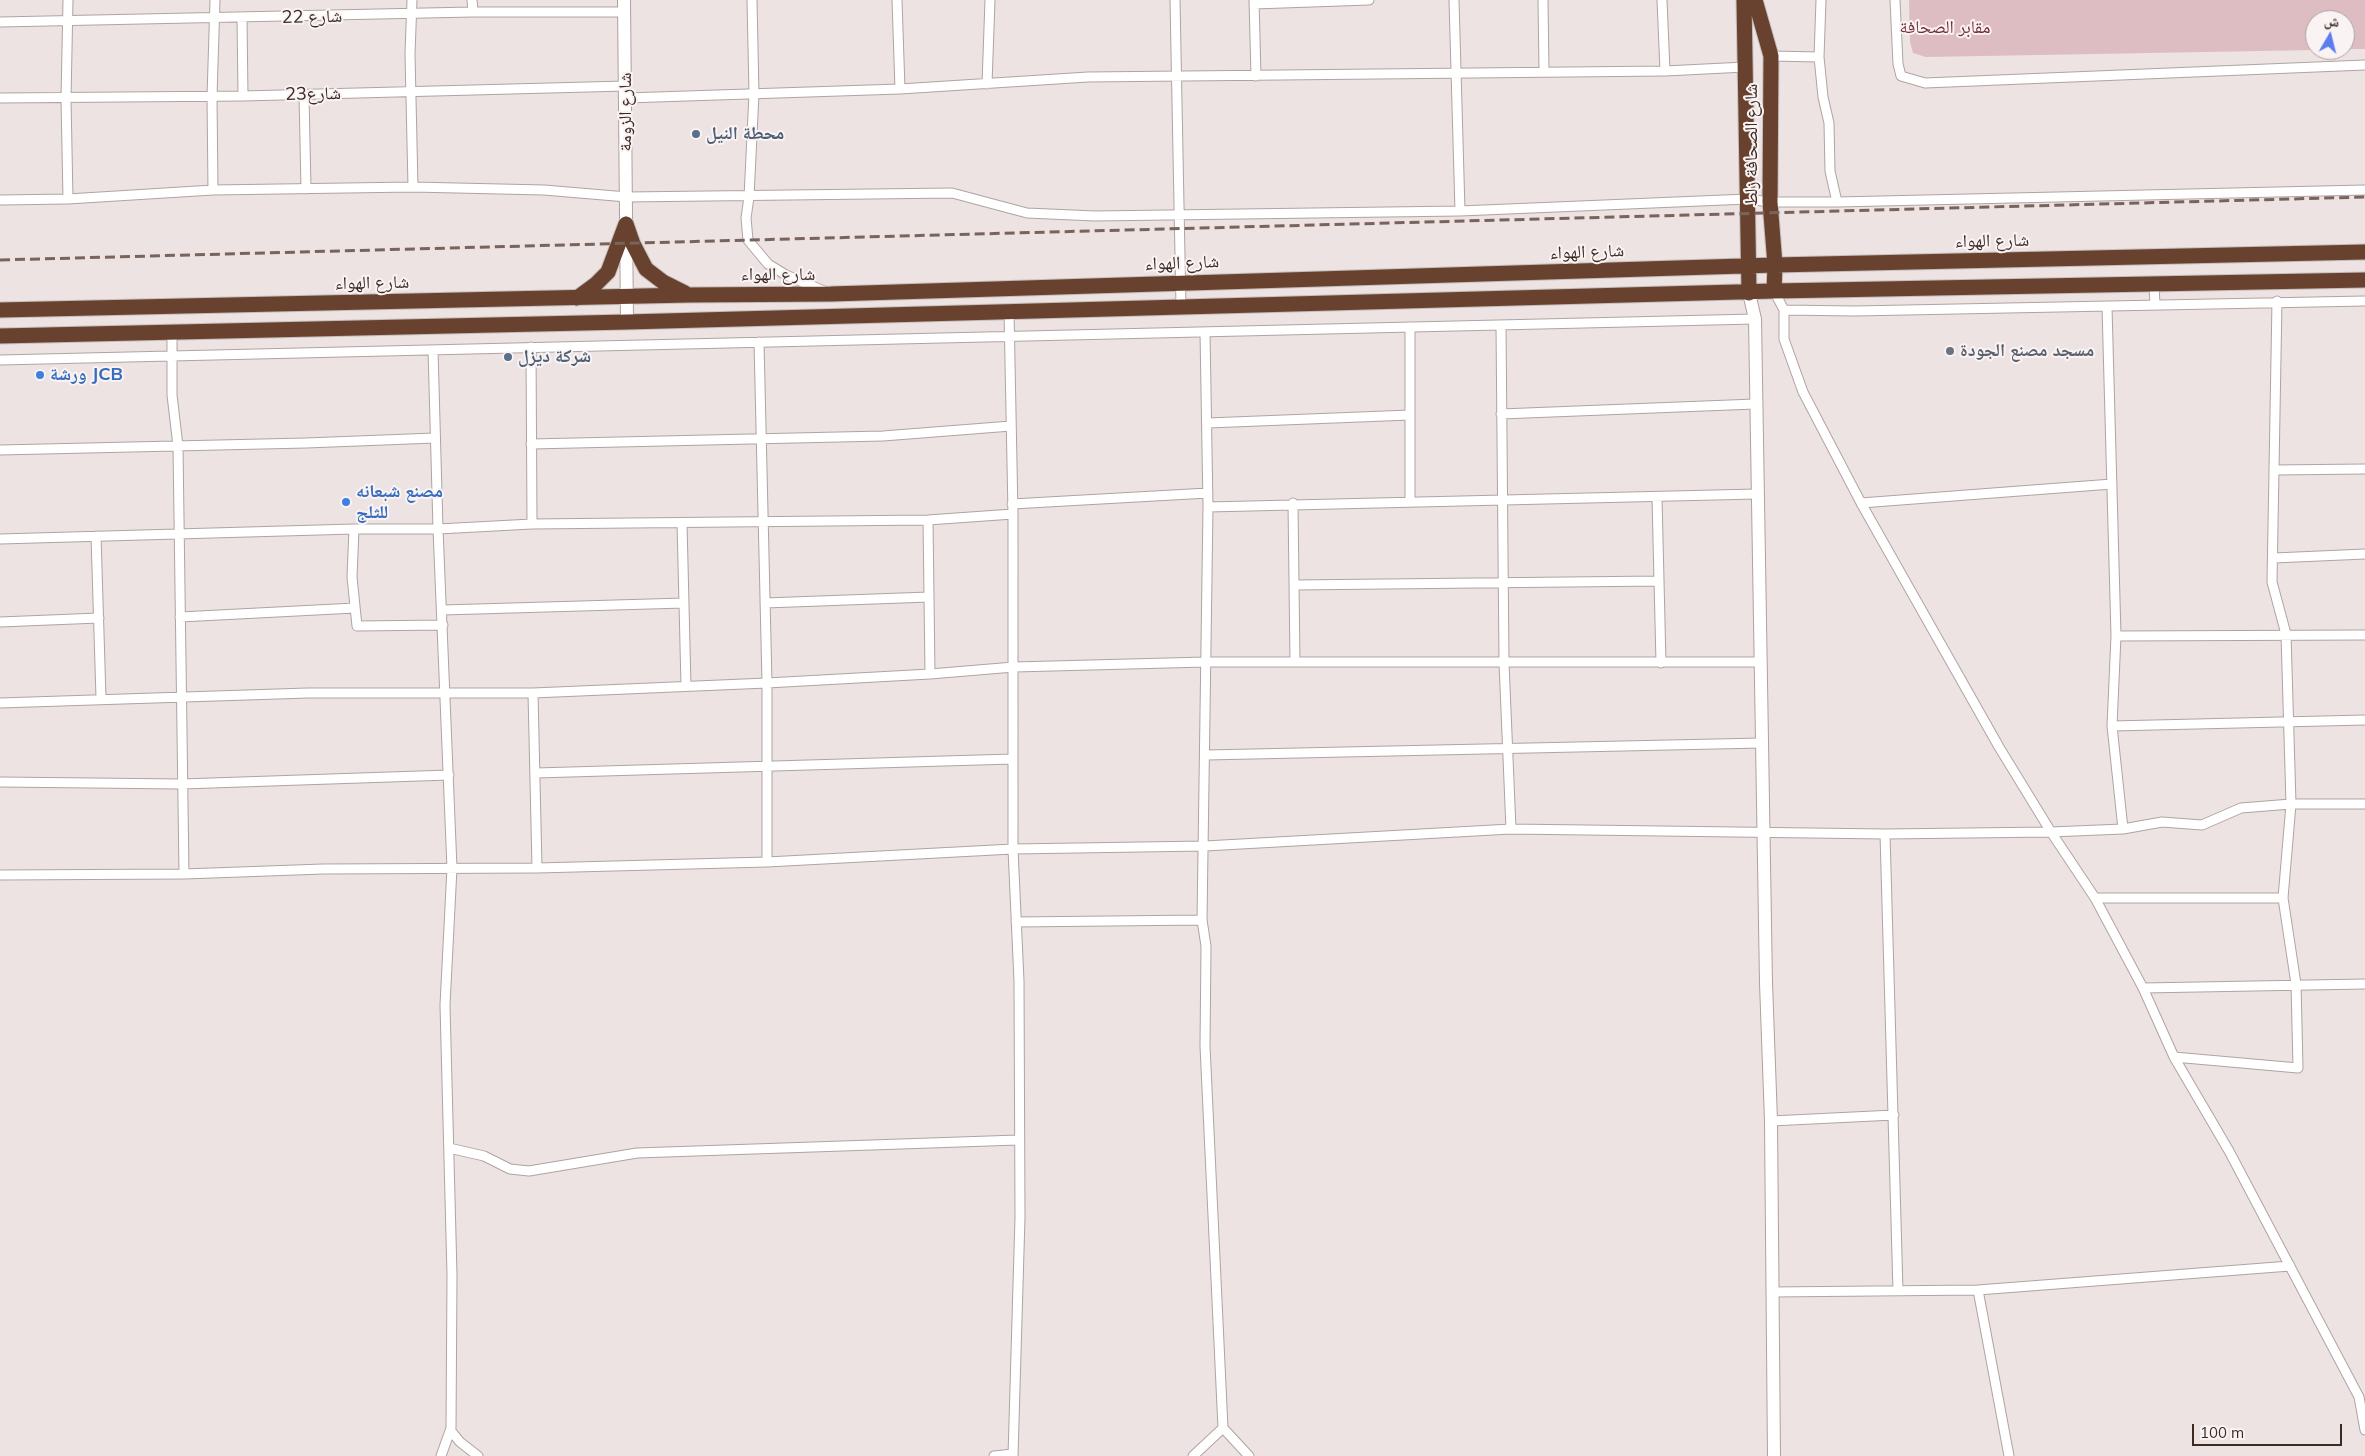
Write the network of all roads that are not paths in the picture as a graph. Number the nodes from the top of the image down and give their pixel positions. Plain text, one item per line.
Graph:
1 (68, 0) edge
2 (215, 0) edge
3 (412, 0) edge
4 (472, 0) edge
5 (752, 0) edge
6 (896, 0) edge
7 (990, 0) edge
8 (1175, 0) edge
9 (1368, 0) edge
10 (1454, 0) edge
11 (1543, 0) edge
12 (1662, 0) edge
13 (1744, 0) edge
14 (1755, 0) edge
15 (1821, 0) edge
16 (1895, 0) edge
17 (1254, 2) edge
18 (624, 6) edge
19 (473, 12) junction
20 (410, 14) junction
21 (242, 18) junction
22 (215, 19) junction
23 (68, 21) junction
24 (0, 22) edge
25 (1771, 56) junction
26 (1819, 57) junction
27 (2365, 65) edge
28 (1745, 67) junction
29 (1665, 71) junction
30 (1544, 72) junction
31 (1456, 73) junction
32 (1177, 76) junction
33 (1256, 76) junction
34 (986, 84) junction
35 (900, 89) junction
36 (410, 92) junction
37 (626, 92) junction
38 (754, 94) junction
39 (304, 95) junction
40 (242, 96) junction
41 (212, 97) junction
42 (0, 98) edge
43 (66, 99) junction
44 (413, 187) junction
45 (306, 189) junction
46 (213, 190) junction
47 (2365, 190) edge
48 (749, 197) junction
49 (626, 198) junction
50 (68, 199) junction
51 (1748, 199) junction
52 (0, 200) edge
53 (1770, 202) junction
54 (1837, 202) junction
55 (1460, 211) junction
56 (1179, 215) junction
57 (626, 224) junction
58 (2365, 252) edge
59 (1775, 265) junction
60 (1749, 266) junction
61 (2365, 280) edge
62 (1179, 282) junction
63 (2154, 285) junction
64 (1774, 291) junction
65 (1749, 293) junction
66 (831, 294) junction
67 (689, 295) junction
68 (628, 297) junction
69 (577, 298) junction
70 (2277, 301) junction
71 (2365, 301) edge
72 (2155, 305) junction
73 (1181, 307) junction
74 (2107, 307) junction
75 (0, 310) edge
76 (1784, 310) junction
77 (1009, 311) junction
78 (1755, 319) junction
79 (627, 322) junction
80 (1502, 325) junction
81 (1410, 327) junction
82 (172, 332) junction
83 (1205, 332) junction
84 (0, 336) edge
85 (1010, 336) junction
86 (759, 342) junction
87 (531, 347) junction
88 (434, 350) junction
89 (171, 356) junction
90 (0, 360) edge
91 (1755, 404) junction
92 (1501, 414) junction
93 (1410, 415) junction
94 (1208, 423) junction
95 (1011, 426) junction
96 (435, 438) junction
97 (762, 440) junction
98 (531, 444) junction
99 (178, 446) junction
100 (0, 450) edge
101 (2365, 469) edge
102 (2274, 470) junction
103 (2112, 484) junction
104 (1208, 493) junction
105 (1757, 494) junction
106 (1657, 498) junction
107 (1502, 500) junction
108 (1410, 501) junction
109 (1861, 503) junction
110 (1012, 504) junction
111 (1293, 504) junction
112 (1208, 506) junction
113 (1013, 514) junction
114 (928, 520) junction
115 (764, 522) junction
116 (682, 523) junction
117 (532, 524) junction
118 (354, 528) junction
119 (438, 529) junction
120 (180, 535) junction
121 (96, 536) junction
122 (0, 538) edge
123 (2365, 554) edge
124 (2274, 558) junction
125 (1659, 581) junction
126 (1503, 583) junction
127 (1294, 585) junction
128 (929, 597) junction
129 (684, 603) junction
130 (765, 603) junction
131 (355, 608) junction
132 (443, 610) junction
133 (180, 617) junction
134 (100, 618) junction
135 (0, 622) edge
136 (444, 625) junction
137 (2286, 634) junction
138 (2365, 634) edge
139 (2116, 636) junction
140 (1206, 662) junction
141 (1295, 662) junction
142 (1761, 662) junction
143 (1504, 663) junction
144 (1661, 663) junction
145 (1014, 667) junction
146 (930, 674) junction
147 (766, 683) junction
148 (686, 686) junction
149 (534, 693) junction
150 (446, 694) junction
151 (180, 696) junction
152 (102, 698) junction
153 (0, 703) edge
154 (2365, 720) edge
155 (2289, 721) junction
156 (2112, 726) junction
157 (1762, 743) junction
158 (1508, 747) junction
159 (1206, 755) junction
160 (1013, 759) junction
161 (768, 766) junction
162 (536, 772) junction
163 (449, 775) junction
164 (0, 782) edge
165 (182, 784) junction
166 (2291, 804) junction
167 (2365, 804) edge
168 (1511, 829) junction
169 (2122, 829) junction
170 (1763, 831) junction
171 (2051, 832) junction
172 (1885, 834) junction
173 (1205, 846) junction
174 (1013, 849) junction
175 (767, 862) junction
176 (452, 868) junction
177 (537, 868) junction
178 (184, 874) junction
179 (0, 875) edge
180 (2095, 898) junction
181 (2283, 898) junction
182 (1202, 920) junction
183 (1016, 922) junction
184 (2296, 984) junction
185 (2365, 984) edge
186 (2143, 988) junction
187 (2174, 1057) junction
188 (1894, 1115) junction
189 (1771, 1121) junction
190 (1018, 1140) junction
191 (449, 1148) junction
192 (2290, 1266) junction
193 (1978, 1290) junction
194 (1898, 1291) junction
195 (1772, 1292) junction
196 (1223, 1428) junction
197 (2365, 1430) edge
198 (451, 1431) junction
199 (1013, 1455) edge
200 (441, 1456) edge
201 (478, 1456) edge
202 (994, 1456) edge
203 (1193, 1456) edge
204 (1248, 1456) edge
205 (1774, 1456) edge
206 (2009, 1456) edge

1 - 23 street
2 - 22 street
3 - 20 street
4 - 19 street
5 - 38 street
6 - 35 street
7 - 34 street
8 - 32 street
9 - 17 street
10 - 31 street
11 - 30 street
12 - 29 street
13 - 28 highway, شارع الصحافة زلط
14 - 25 highway, شارع الصحافة زلط
15 - 26 street
16 - 27 street
17 - 33 street
18 - 19 street, شارع 22
18 - 37 street, شارع الزومة
19 - 20 street, شارع 22
20 - 21 street, شارع 22
20 - 36 street
21 - 22 street, شارع 22
21 - 40 street
22 - 23 street, شارع 22
22 - 41 street
23 - 24 street, شارع 22
23 - 43 street
25 - 26 street
25 - 53 highway, شارع الصحافة زلط
26 - 54 street
28 - 29 street, شارع23
28 - 51 highway, شارع الصحافة زلط
29 - 30 street, شارع23
30 - 31 street, شارع23
31 - 33 street, شارع23
31 - 55 street
32 - 33 street, شارع23
32 - 34 street, شارع23
32 - 56 street
34 - 35 street, شارع23
35 - 38 street, شارع23
36 - 37 street, شارع23
36 - 39 street, شارع23
36 - 44 street
37 - 38 street, شارع23
37 - 49 street, شارع الزومة
38 - 48 street
39 - 40 street, شارع23
39 - 45 street
40 - 41 street, شارع23
41 - 43 street, شارع23
41 - 46 street
42 - 43 street, شارع23
43 - 50 street
44 - 45 street
44 - 49 street
45 - 46 street
46 - 50 street
47 - 54 street
48 - 49 street
48 - 56 street
48 - 66 street
49 - 57 street, شارع الزومة
50 - 52 street
51 - 53 street
51 - 55 street
51 - 60 highway, شارع الصحافة زلط
53 - 54 street
53 - 59 highway, شارع الصحافة زلط
55 - 56 street
56 - 62 street
57 - 67 highway
57 - 68 street, شارع الزومة
57 - 69 highway
58 - 59 highway, شارع الهواء
59 - 60 highway, شارع الهواء
59 - 64 highway, شارع الصحافة زلط
60 - 62 highway, شارع الهواء
60 - 65 highway, شارع الصحافة زلط
61 - 63 highway
62 - 66 highway, شارع الهواء
62 - 73 street
63 - 64 highway
63 - 72 street
64 - 65 highway
64 - 76 street
65 - 73 highway
65 - 78 street
66 - 67 highway, شارع الهواء
67 - 68 highway, شارع الهواء
68 - 69 highway, شارع الهواء
68 - 79 street, شارع الزومة
69 - 75 highway, شارع الهواء
70 - 71 street
70 - 72 street
70 - 102 street
72 - 74 street
73 - 77 highway
74 - 76 street
74 - 103 street
76 - 109 street
77 - 79 highway
77 - 85 street
78 - 80 street
78 - 91 street
79 - 82 highway
80 - 81 street
80 - 92 street
81 - 83 street
81 - 93 street
82 - 84 highway
82 - 89 street
83 - 85 street
83 - 94 street
85 - 86 street
85 - 95 street
86 - 87 street
86 - 97 street
87 - 88 street
87 - 98 street
88 - 89 street
88 - 96 street
89 - 90 street
89 - 99 street
91 - 92 street
91 - 105 street
92 - 107 street
93 - 94 street
93 - 108 street
94 - 104 street
95 - 97 street
95 - 110 street
96 - 99 street
96 - 119 street
97 - 98 street
97 - 115 street
98 - 117 street
99 - 100 street
99 - 120 street
101 - 102 street
102 - 124 street
103 - 109 street
103 - 139 street
104 - 110 street
104 - 112 street
105 - 106 street
105 - 142 street
106 - 107 street
106 - 125 street
107 - 108 street
107 - 126 street
108 - 111 street
109 - 171 street
110 - 113 street
111 - 112 street
111 - 127 street
112 - 140 street
113 - 114 street
113 - 145 street
114 - 115 street
114 - 128 street
115 - 116 street
115 - 130 street
116 - 117 street
116 - 129 street
117 - 119 street
118 - 119 street
118 - 120 street
118 - 131 street
119 - 132 street
120 - 121 street
120 - 133 street
121 - 122 street
121 - 134 street
123 - 124 street
124 - 137 street
125 - 126 street
125 - 144 street
126 - 127 street
126 - 143 street
127 - 141 street
128 - 130 street
128 - 146 street
129 - 132 street
129 - 148 street
130 - 147 street
131 - 133 street
131 - 136 street
132 - 136 street
133 - 151 street
134 - 135 street
134 - 152 street
136 - 150 street
137 - 138 street
137 - 139 street
137 - 155 street
139 - 156 street
140 - 141 street
140 - 145 street
140 - 159 street
141 - 143 street
142 - 144 street
142 - 157 street
143 - 144 street
143 - 158 street
145 - 146 street
145 - 160 street
146 - 147 street
147 - 148 street
147 - 161 street
148 - 149 street
149 - 150 street
149 - 162 street
150 - 151 street
150 - 163 street
151 - 152 street
151 - 165 street
152 - 153 street
154 - 155 street
155 - 156 street
155 - 166 street
156 - 169 street
157 - 158 street
157 - 170 street
158 - 159 street
158 - 168 street
159 - 173 street
160 - 161 street
160 - 174 street
161 - 162 street
161 - 175 street
162 - 177 street
163 - 165 street
163 - 176 street
164 - 165 street
165 - 178 street
166 - 167 street
166 - 169 street
166 - 181 street
168 - 170 street
168 - 173 street
169 - 171 street
170 - 172 street
170 - 189 street
171 - 172 street
171 - 180 street
172 - 188 street
173 - 174 street
173 - 182 street
174 - 175 street
174 - 183 street
175 - 177 street
176 - 177 street
176 - 178 street
176 - 191 street
178 - 179 street
180 - 181 street
180 - 186 street
181 - 184 street
182 - 183 street
182 - 196 street
183 - 190 street
184 - 185 street
184 - 186 street
184 - 187 street
186 - 187 street
187 - 192 street
188 - 189 street
188 - 194 street
189 - 195 street
190 - 191 street
190 - 199 street
191 - 198 street
192 - 193 street
192 - 197 street
193 - 194 street
193 - 206 street
194 - 195 street
195 - 205 street
196 - 203 street
196 - 204 street
198 - 200 street
198 - 201 street
199 - 202 street

